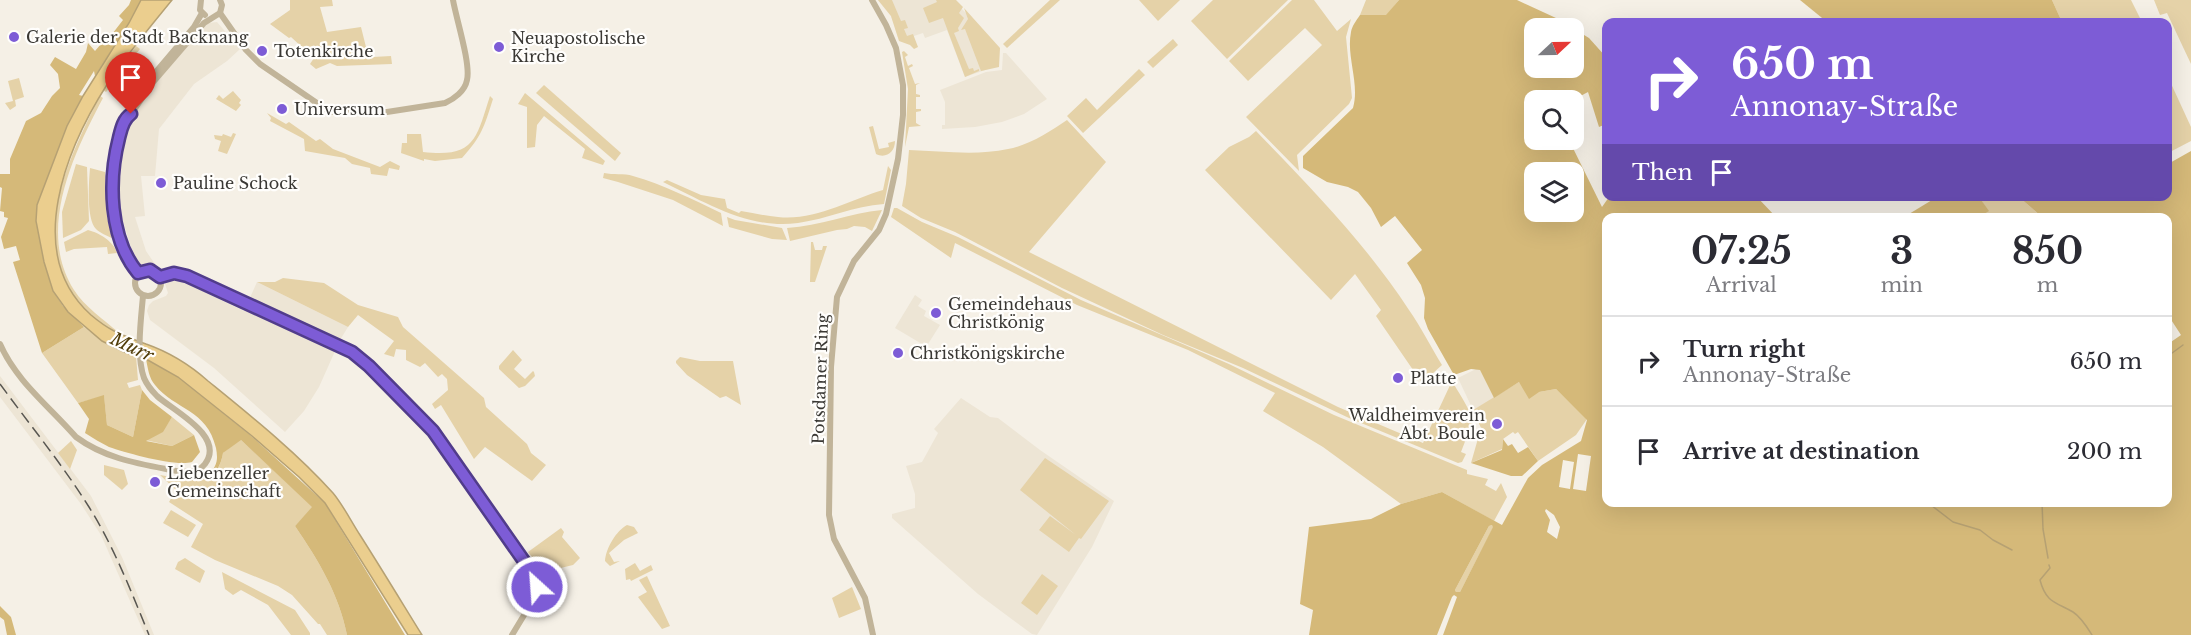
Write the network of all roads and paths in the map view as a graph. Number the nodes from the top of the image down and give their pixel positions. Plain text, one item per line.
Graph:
1 (201, 0) edge
2 (220, 0) edge
3 (453, 0) edge
4 (872, 0) edge
5 (202, 13) junction
6 (220, 13) junction
7 (211, 17) junction
8 (127, 116) junction
9 (138, 273) junction
10 (160, 277) junction
11 (143, 296) junction
12 (0, 344) edge
13 (512, 635) edge
14 (873, 635) edge

1 - 5 street
2 - 6 street
3 - 6 street
4 - 14 street, Potsdamer Ring
5 - 7 street
5 - 8 street
6 - 7 street
7 - 8 street
8 - 9 street
9 - 10 street
9 - 11 street
10 - 11 street
10 - 13 street
11 - 12 street

